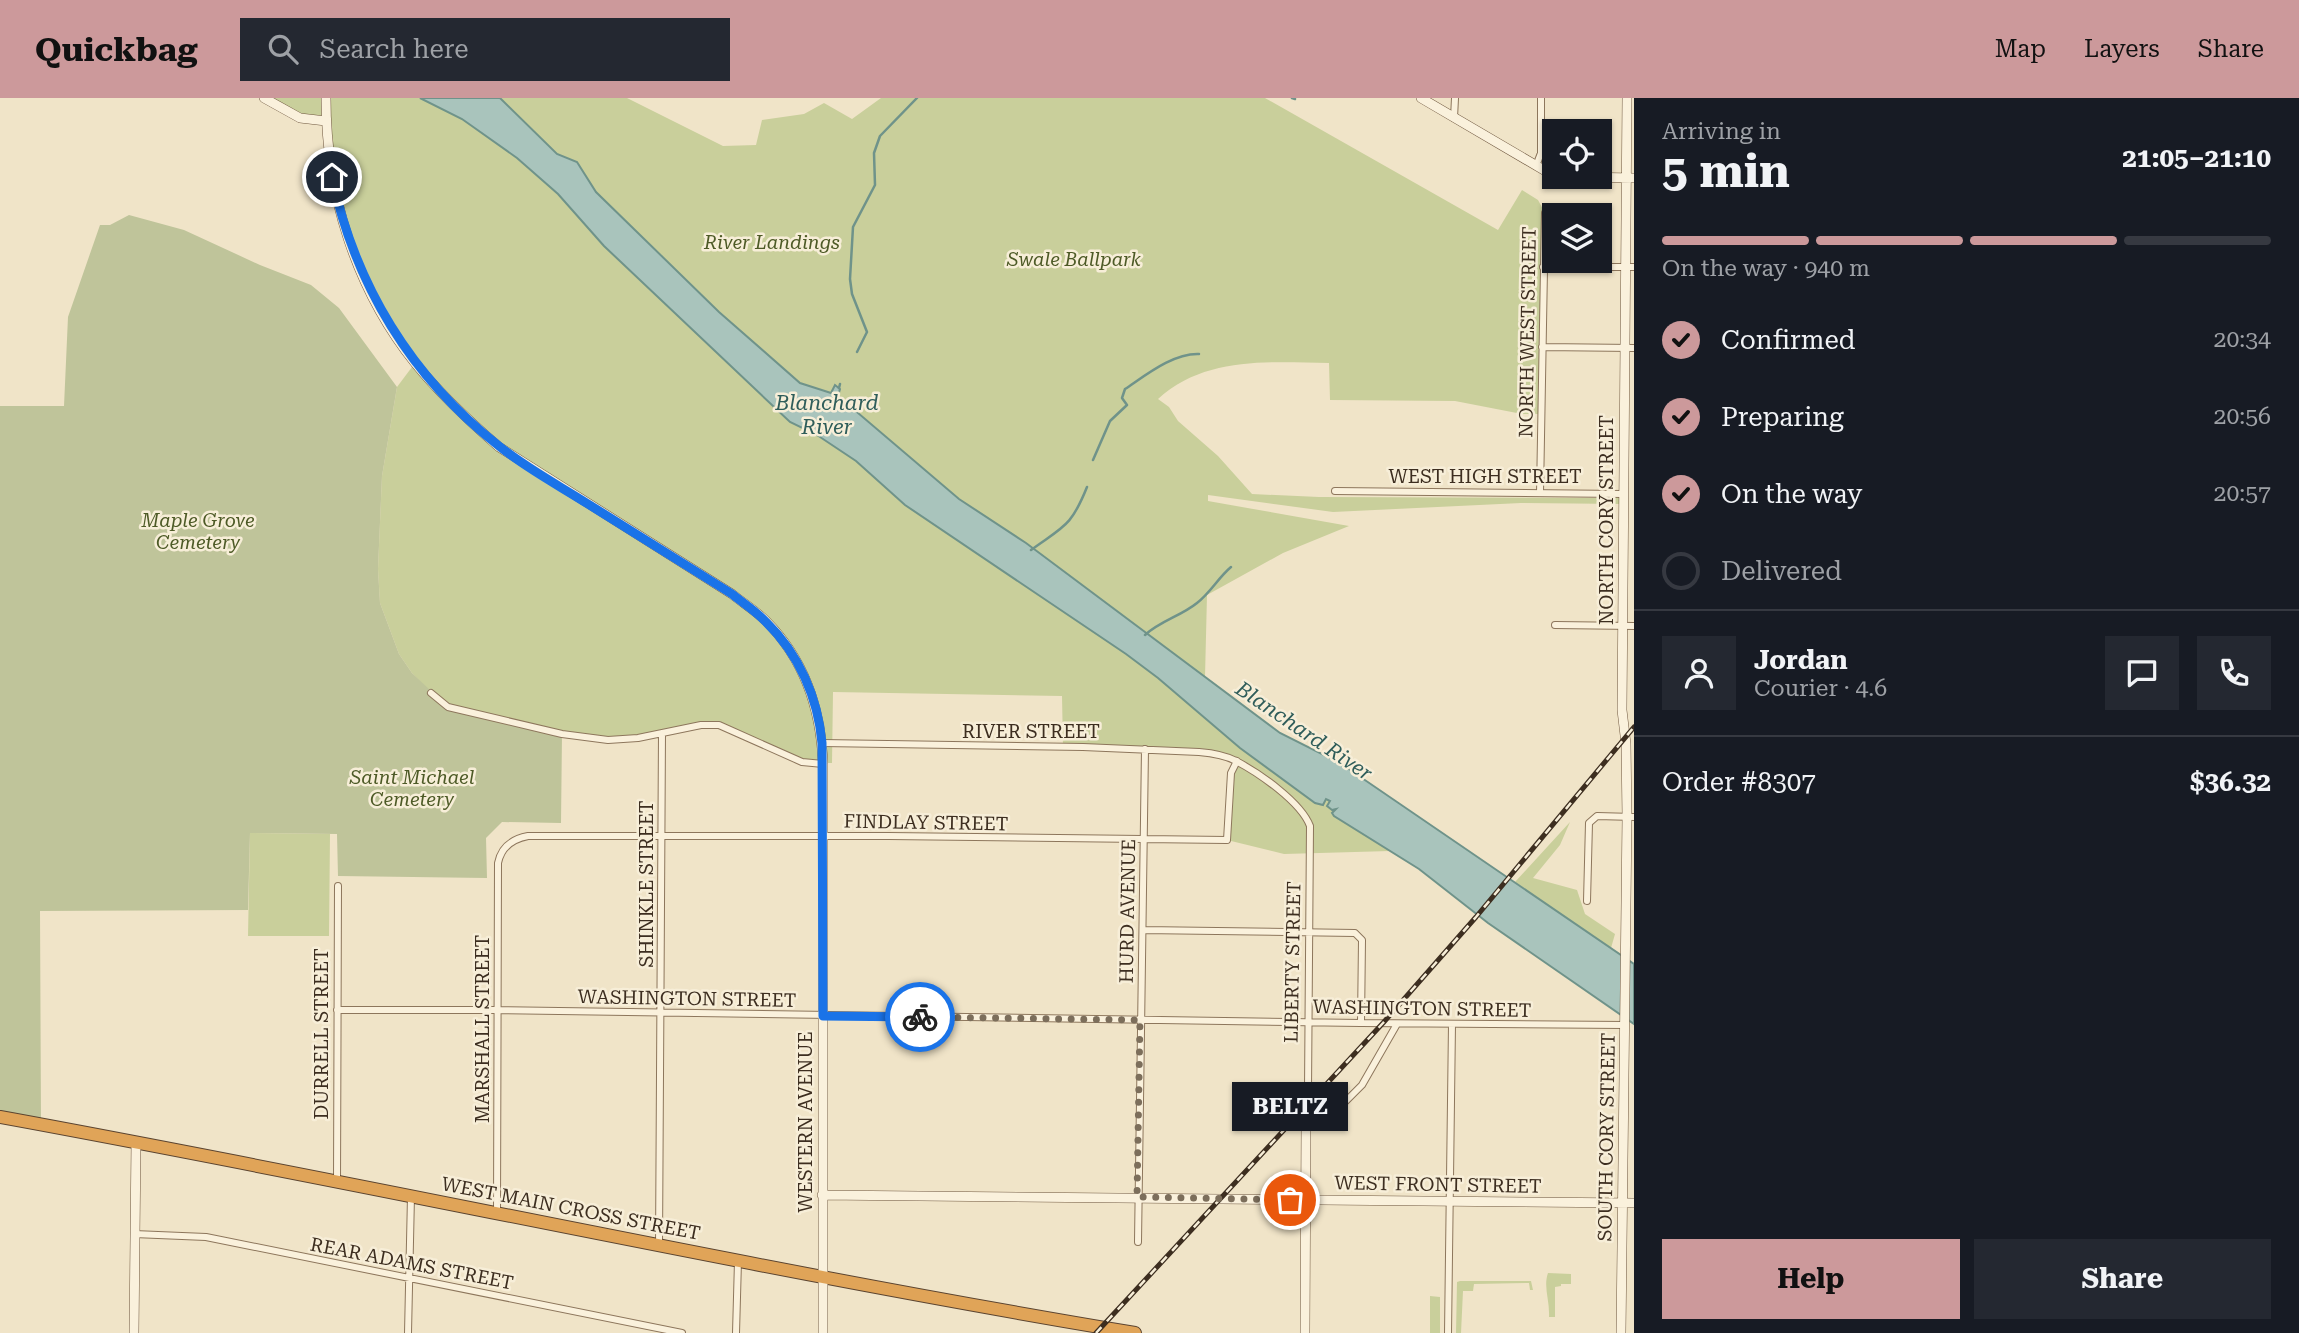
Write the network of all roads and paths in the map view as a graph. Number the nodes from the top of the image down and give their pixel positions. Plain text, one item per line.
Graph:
1 (264, 98) edge
2 (326, 98) edge
3 (1421, 98) edge
4 (1455, 98) edge
5 (1541, 98) edge
6 (1627, 98) edge
7 (1454, 118) junction
8 (326, 121) junction
9 (1536, 166) junction
10 (1542, 169) edge
11 (1612, 178) edge
12 (1630, 178) edge
13 (1612, 267) edge
14 (1630, 267) edge
15 (1543, 273) edge
16 (1542, 347) junction
17 (1630, 348) edge
18 (1335, 491) dead end
19 (1540, 493) junction
20 (1623, 494) junction
21 (1634, 494) edge
22 (1555, 625) dead end
23 (1622, 626) junction
24 (1634, 626) edge
25 (431, 693) dead end
26 (662, 733) junction
27 (822, 743) junction
28 (1146, 749) junction
29 (1237, 761) junction
30 (823, 764) junction
31 (1630, 817) edge
32 (662, 835) junction
33 (824, 836) junction
34 (1144, 839) junction
35 (505, 847) joint
36 (338, 886) dead end
37 (1587, 901) dead end
38 (1143, 930) junction
39 (1309, 932) junction
40 (1625, 942) joint
41 (337, 1010) junction
42 (498, 1010) junction
43 (661, 1014) junction
44 (823, 1016) junction
45 (1140, 1020) junction
46 (1309, 1022) junction
47 (1361, 1023) junction
48 (1397, 1024) junction
49 (1452, 1024) junction
50 (1625, 1025) junction
51 (1308, 1090) dead end
52 (1335, 1112) dead end
53 (0, 1117) edge
54 (1307, 1125) dead end
55 (136, 1142) junction
56 (337, 1182) junction
57 (822, 1195) junction
58 (411, 1196) junction
59 (1137, 1197) junction
60 (1307, 1200) junction
61 (1450, 1201) junction
62 (1623, 1203) junction
63 (1634, 1203) edge
64 (497, 1213) junction
65 (134, 1234) junction
66 (1138, 1242) dead end
67 (659, 1246) junction
68 (738, 1261) junction
69 (823, 1278) junction
70 (409, 1279) junction
71 (134, 1333) edge
72 (408, 1333) edge
73 (682, 1333) edge
74 (736, 1333) edge
75 (823, 1333) edge
76 (1135, 1333) edge
77 (1305, 1333) edge
78 (1448, 1333) edge
79 (1621, 1333) edge

1 - 8 street
2 - 8 street, WESTERN AVENUE
3 - 7 street
4 - 7 street
5 - 9 street
6 - 12 street, NORTH CORY STREET
7 - 9 street
8 - 27 street, WESTERN AVENUE
9 - 10 street
11 - 12 street
12 - 14 street, NORTH CORY STREET
13 - 14 street
14 - 17 street, NORTH CORY STREET
15 - 16 street, NORTH WEST STREET
16 - 17 street
16 - 19 street, NORTH WEST STREET
17 - 20 street, NORTH CORY STREET
18 - 19 street, WEST HIGH STREET
19 - 20 street, WEST HIGH STREET
20 - 21 street, WEST HIGH STREET
20 - 23 street, NORTH CORY STREET
22 - 23 street
23 - 24 street
23 - 31 street, NORTH CORY STREET
25 - 26 street
26 - 30 street
26 - 32 street, SHINKLE STREET
27 - 28 street, RIVER STREET
27 - 30 street, WESTERN AVENUE
28 - 29 street, RIVER STREET
28 - 34 street, HURD AVENUE
29 - 34 street, FINDLAY STREET
29 - 39 street, LIBERTY STREET
30 - 33 street, WESTERN AVENUE
31 - 37 street
31 - 40 street, NORTH CORY STREET
32 - 33 street, FINDLAY STREET
32 - 35 street, FINDLAY STREET
32 - 43 street, SHINKLE STREET
33 - 34 street, FINDLAY STREET
33 - 44 street, WESTERN AVENUE
34 - 38 street, HURD AVENUE
35 - 42 street, MARSHALL STREET
36 - 41 street, DURRELL STREET
38 - 39 street
38 - 45 street, HURD AVENUE
39 - 46 street, LIBERTY STREET
39 - 47 street
40 - 50 street, SOUTH CORY STREET
41 - 42 street, WASHINGTON STREET
41 - 56 street, DURRELL STREET
42 - 43 street, WASHINGTON STREET
42 - 64 street, MARSHALL STREET
43 - 44 street, WASHINGTON STREET
43 - 67 street, SHINKLE STREET
44 - 45 street, WASHINGTON STREET
44 - 57 street, WESTERN AVENUE
45 - 46 street, WASHINGTON STREET
45 - 59 street, HURD AVENUE
46 - 47 street, WASHINGTON STREET
46 - 51 street, LIBERTY STREET
47 - 48 street, WASHINGTON STREET
48 - 49 street, WASHINGTON STREET
48 - 52 street
49 - 50 street, WASHINGTON STREET
49 - 61 street
50 - 62 street, SOUTH CORY STREET
53 - 55 highway, WEST MAIN CROSS STREET
54 - 60 street
55 - 56 highway, WEST MAIN CROSS STREET
55 - 65 street
56 - 58 highway, WEST MAIN CROSS STREET
57 - 59 street, WEST FRONT STREET
57 - 69 street, WESTERN AVENUE
58 - 64 highway, WEST MAIN CROSS STREET
58 - 70 street
59 - 60 street, WEST FRONT STREET
59 - 66 street, HURD AVENUE
60 - 61 street, WEST FRONT STREET
60 - 77 street
61 - 62 street, WEST FRONT STREET
61 - 78 street
62 - 63 street, WEST FRONT STREET
62 - 79 street, SOUTH CORY STREET
64 - 67 highway, WEST MAIN CROSS STREET
65 - 70 street, REAR ADAMS STREET
65 - 71 street
67 - 68 highway, WEST MAIN CROSS STREET
68 - 69 highway, WEST MAIN CROSS STREET
68 - 74 street
69 - 75 street, WESTERN AVENUE
69 - 76 highway, WEST MAIN CROSS STREET
70 - 72 street
70 - 73 street, REAR ADAMS STREET

